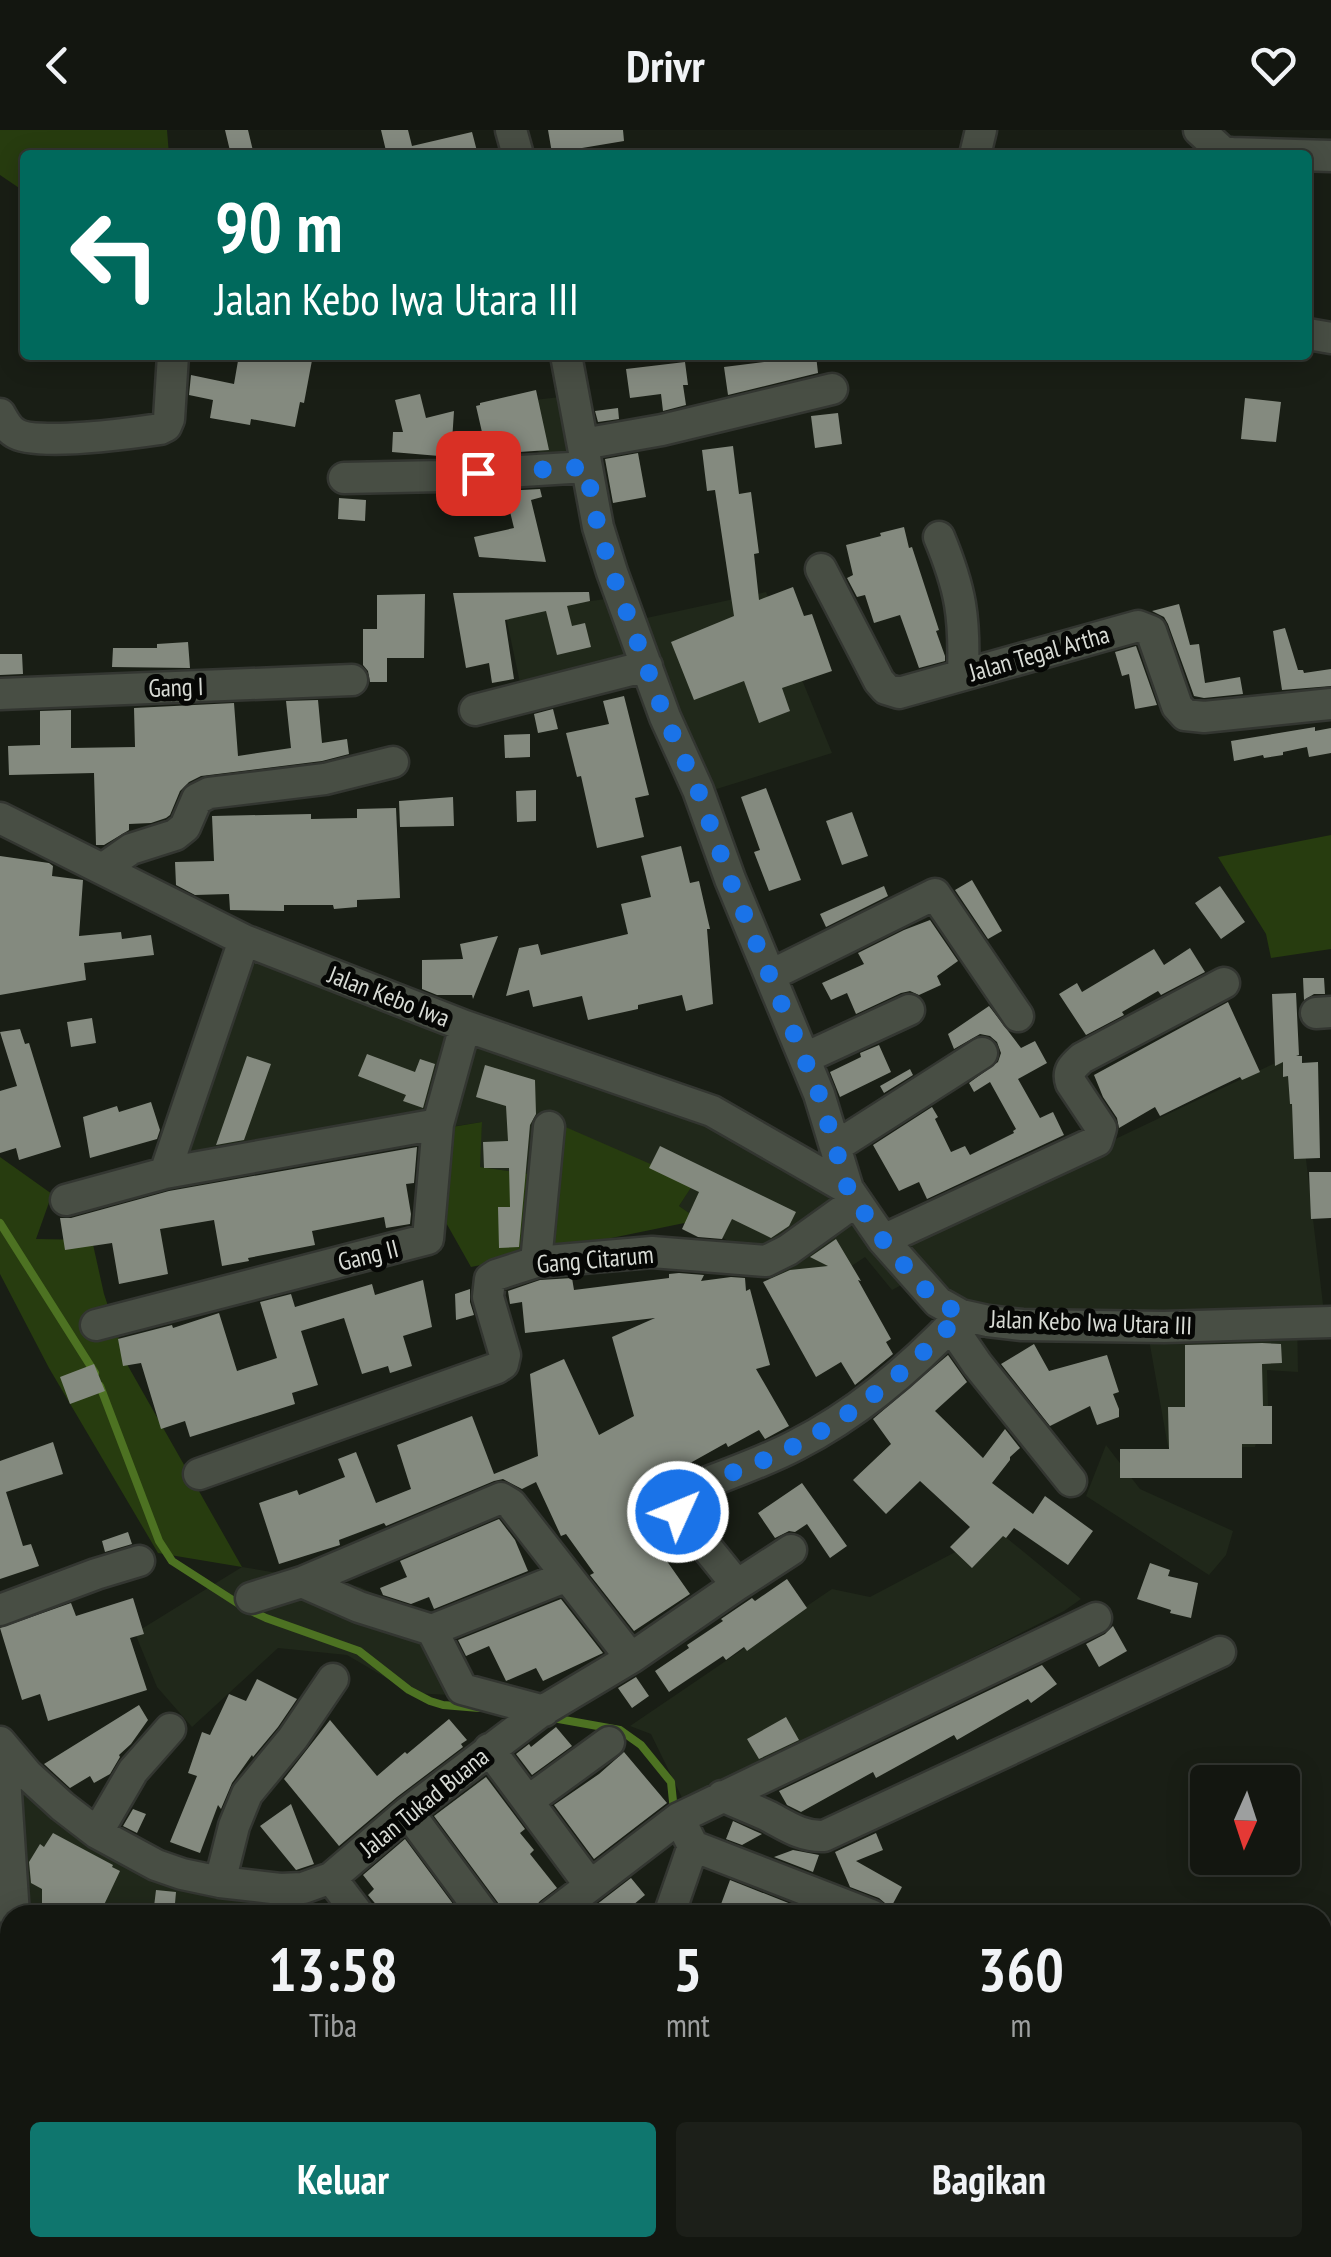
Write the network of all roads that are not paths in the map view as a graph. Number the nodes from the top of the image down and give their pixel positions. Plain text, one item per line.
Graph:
1 (1199, 130) edge
2 (1224, 150) edge
3 (173, 360) edge
4 (571, 360) edge
5 (832, 389) dead end
6 (0, 414) edge
7 (584, 456) junction
8 (344, 478) dead end
9 (939, 538) dead end
10 (821, 569) dead end
11 (647, 666) junction
12 (963, 674) junction
13 (352, 680) dead end
14 (0, 694) edge
15 (1331, 704) edge
16 (475, 710) dead end
17 (392, 762) dead end
18 (0, 818) edge
19 (104, 868) junction
20 (244, 940) junction
21 (771, 975) junction
22 (1224, 982) dead end
23 (909, 1010) dead end
24 (1018, 1016) dead end
25 (464, 1026) junction
26 (982, 1053) dead end
27 (805, 1058) junction
28 (826, 1118) junction
29 (438, 1124) junction
30 (549, 1127) dead end
31 (836, 1148) junction
32 (785, 1153) junction
33 (166, 1173) junction
34 (852, 1195) junction
35 (66, 1200) dead end
36 (883, 1240) junction
37 (536, 1262) junction
38 (956, 1320) junction
39 (1331, 1322) edge
40 (96, 1325) dead end
41 (198, 1474) dead end
42 (1071, 1481) dead end
43 (791, 1550) dead end
44 (139, 1561) dead end
45 (566, 1576) junction
46 (302, 1582) junction
47 (737, 1585) junction
48 (252, 1598) dead end
49 (0, 1610) edge
50 (1096, 1618) dead end
51 (432, 1630) junction
52 (1220, 1652) dead end
53 (631, 1658) junction
54 (334, 1678) dead end
55 (539, 1714) junction
56 (170, 1728) dead end
57 (609, 1742) dead end
58 (1, 1745) edge
59 (489, 1749) junction
60 (722, 1796) junction
61 (528, 1801) junction
62 (408, 1812) junction
63 (679, 1828) junction
64 (97, 1833) junction
65 (331, 1878) junction
66 (220, 1882) junction
67 (590, 1884) junction
68 (13, 1905) edge
69 (351, 1905) edge
70 (477, 1905) edge
71 (564, 1905) edge
72 (669, 1905) edge
73 (849, 1905) edge

1 - 2 street
3 - 6 street
4 - 7 street
5 - 7 street
7 - 8 street
7 - 11 street
9 - 12 street
10 - 12 street, Jalan Tegal Artha
11 - 16 street
11 - 21 street
12 - 15 street, Jalan Tegal Artha
13 - 14 street, Gang I
17 - 19 street
18 - 19 street, Jalan Kebo Iwa
19 - 20 street, Jalan Kebo Iwa
20 - 25 street, Jalan Kebo Iwa
20 - 33 street
21 - 24 street
21 - 27 street
22 - 36 street
23 - 27 street
25 - 29 street, Gang II
25 - 32 street, Jalan Kebo Iwa
26 - 31 street
27 - 28 street
28 - 31 street, Jalan Kebo Iwa Utara III
28 - 32 street
29 - 33 street
29 - 40 street, Gang II
30 - 37 street
31 - 34 street, Jalan Kebo Iwa Utara III
32 - 34 street, Jalan Kebo Iwa Utara III
33 - 35 street
34 - 36 street, Jalan Kebo Iwa Utara III
34 - 37 street, Gang Citarum
36 - 38 street, Jalan Kebo Iwa Utara III
37 - 41 street, Gang Citarum
38 - 39 street, Jalan Kebo Iwa Utara III
38 - 42 street
38 - 47 street
43 - 47 street, Jalan Tukad Buana
44 - 49 street
45 - 46 street
45 - 51 street
45 - 53 street
46 - 48 street
46 - 51 street
47 - 53 street, Jalan Tukad Buana
50 - 60 street
51 - 55 street
52 - 60 street
53 - 55 street, Jalan Tukad Buana
54 - 66 street
55 - 59 street, Jalan Tukad Buana
56 - 64 street
57 - 61 street
58 - 64 street, Jalan Tukad Buana
58 - 68 street
59 - 61 street
59 - 62 street, Jalan Tukad Buana
60 - 63 street
61 - 67 street
62 - 65 street, Jalan Tukad Buana
62 - 70 street
63 - 67 street
63 - 72 street
63 - 73 street
64 - 66 street, Jalan Tukad Buana
65 - 66 street, Jalan Tukad Buana
65 - 69 street
67 - 71 street

